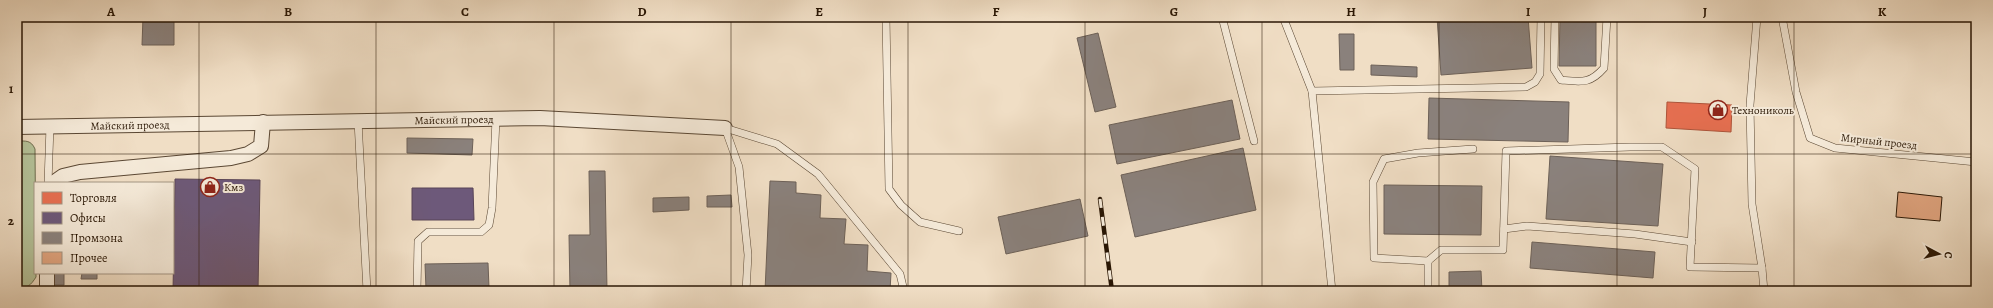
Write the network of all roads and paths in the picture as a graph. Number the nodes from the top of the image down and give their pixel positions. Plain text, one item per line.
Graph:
1 (886, 17) edge
2 (1222, 17) edge
3 (1283, 17) edge
4 (1541, 17) edge
5 (1555, 17) edge
6 (1606, 17) edge
7 (1757, 17) edge
8 (1782, 17) edge
9 (1312, 91) junction
10 (496, 119) junction
11 (358, 121) junction
12 (263, 122) junction
13 (50, 126) junction
14 (17, 127) edge
15 (726, 128) junction
16 (1254, 141) dead end
17 (1473, 149) dead end
18 (1976, 162) edge
19 (48, 182) edge
20 (54, 182) edge
21 (1504, 229) junction
22 (959, 230) dead end
23 (1692, 242) junction
24 (1428, 260) junction
25 (1762, 268) junction
26 (47, 274) edge
27 (47, 291) edge
28 (368, 291) edge
29 (417, 291) edge
30 (746, 291) edge
31 (904, 291) edge
32 (1332, 291) edge
33 (1428, 291) edge
34 (1764, 291) edge

1 - 22 lane
2 - 16 lane
3 - 9 lane
4 - 9 lane
5 - 6 lane
7 - 25 lane
8 - 18 lane, Мирный проезд
9 - 32 lane
10 - 11 street, Майский проезд
10 - 15 street, Майский проезд
10 - 29 lane
11 - 12 street, Майский проезд
11 - 28 lane
12 - 13 street, Майский проезд
12 - 20 street
13 - 14 street, Майский проезд
13 - 19 lane
15 - 30 lane
15 - 31 lane
17 - 24 lane
21 - 23 lane
21 - 23 lane
21 - 24 lane
23 - 25 lane
24 - 33 lane
25 - 34 lane
26 - 27 street

